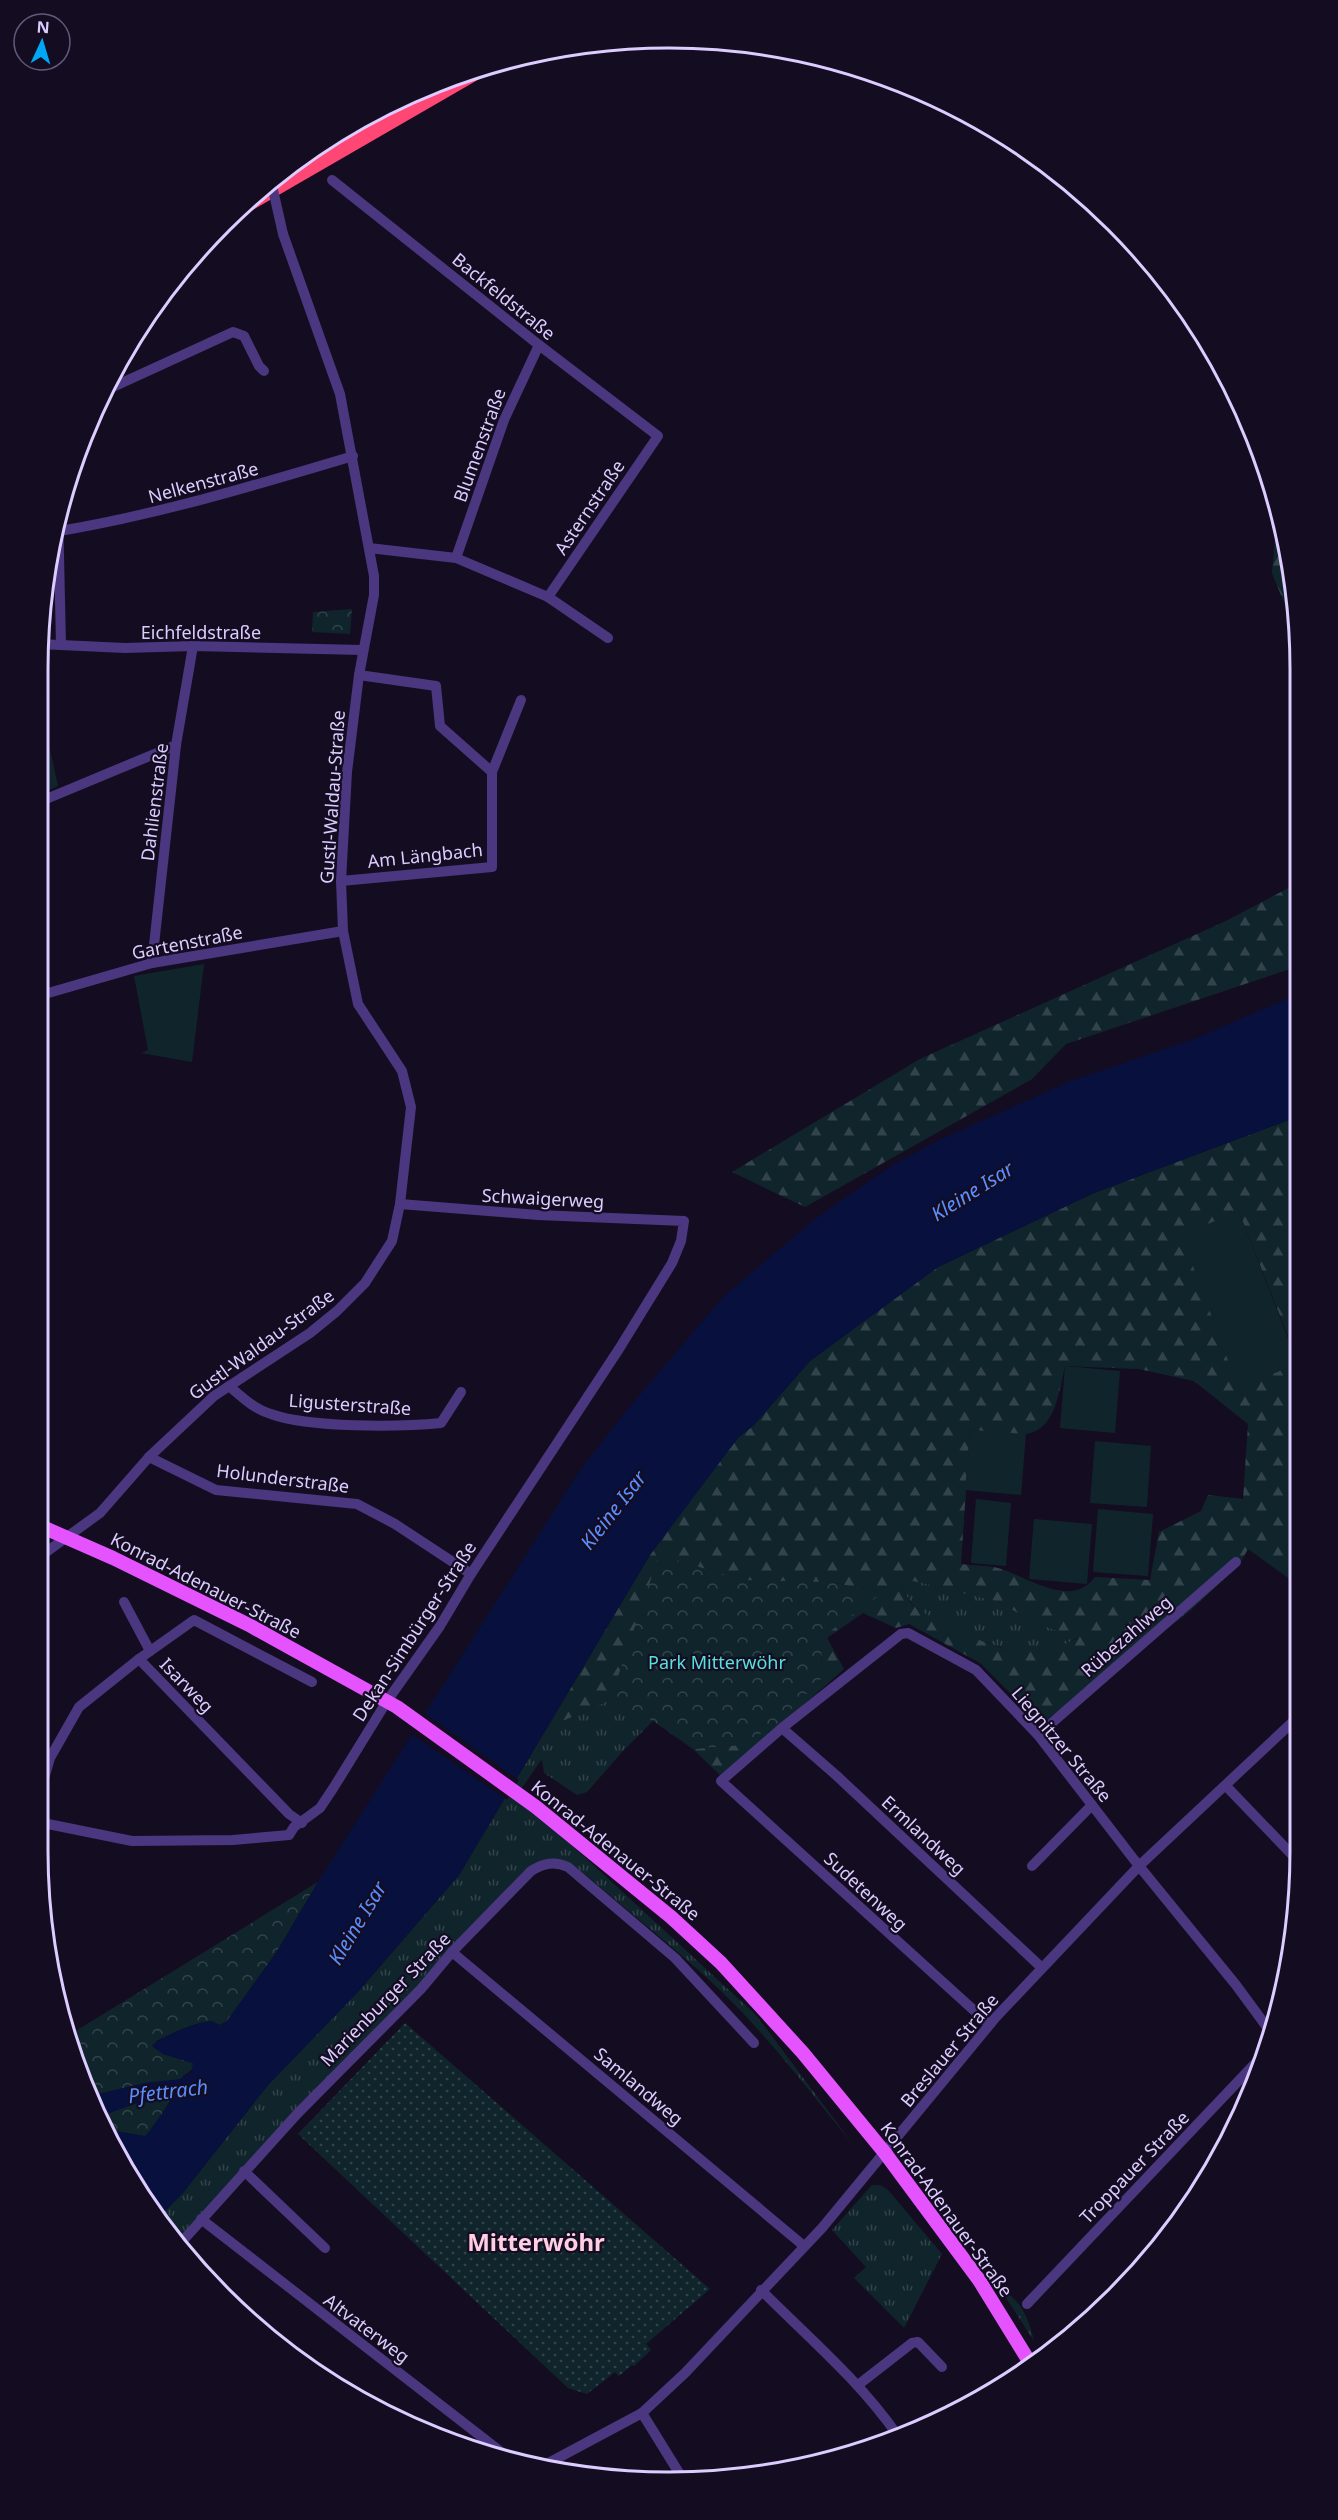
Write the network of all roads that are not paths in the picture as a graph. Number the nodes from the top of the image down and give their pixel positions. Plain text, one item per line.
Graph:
1 (444, 90) edge
2 (332, 180) dead end
3 (281, 184) edge
4 (273, 191) edge
5 (539, 345) junction
6 (264, 371) dead end
7 (117, 385) edge
8 (658, 436) joint
9 (353, 456) junction
10 (64, 530) edge
11 (60, 547) edge
12 (369, 548) junction
13 (456, 558) junction
14 (548, 597) junction
15 (608, 638) dead end
16 (49, 644) edge
17 (61, 645) junction
18 (193, 646) junction
19 (363, 650) junction
20 (359, 675) junction
21 (521, 700) dead end
22 (176, 745) junction
23 (492, 772) junction
24 (48, 798) edge
25 (341, 881) junction
26 (343, 931) junction
27 (152, 963) junction
28 (48, 993) edge
29 (400, 1204) junction
30 (684, 1221) joint
31 (229, 1386) junction
32 (461, 1392) dead end
33 (149, 1457) junction
34 (48, 1529) edge
35 (67, 1538) junction
36 (48, 1551) edge
37 (1236, 1562) dead end
38 (471, 1575) junction
39 (124, 1602) dead end
40 (150, 1651) junction
41 (139, 1659) junction
42 (312, 1682) dead end
43 (392, 1704) junction
44 (1290, 1725) edge
45 (782, 1728) junction
46 (1038, 1735) junction
47 (48, 1761) edge
48 (721, 1781) joint
49 (1226, 1786) junction
50 (1092, 1805) junction
51 (302, 1823) junction
52 (48, 1824) edge
53 (1290, 1853) edge
54 (1032, 1866) dead end
55 (1138, 1866) junction
56 (452, 1952) junction
57 (1042, 1968) junction
58 (989, 2024) junction
59 (1265, 2025) edge
60 (754, 2043) dead end
61 (1251, 2068) edge
62 (885, 2153) junction
63 (244, 2171) junction
64 (201, 2219) junction
65 (184, 2239) edge
66 (804, 2246) junction
67 (325, 2248) dead end
68 (761, 2290) junction
69 (1027, 2304) dead end
70 (1027, 2358) edge
71 (942, 2367) dead end
72 (858, 2385) junction
73 (642, 2413) junction
74 (893, 2430) edge
75 (494, 2447) edge
76 (552, 2461) edge
77 (678, 2472) edge

1 - 3 highway
2 - 5 street, Backfeldstraße
4 - 9 street, Gustl-Waldau-Straße, bridge
5 - 8 street, Backfeldstraße
5 - 13 street, Blumenstraße
6 - 7 street
8 - 14 street, Asternstraße
9 - 10 street, Nelkenstraße
9 - 12 street, Gustl-Waldau-Straße
11 - 17 street
12 - 13 street
12 - 19 street, Gustl-Waldau-Straße
13 - 14 street
14 - 15 street
16 - 17 street, Eichfeldstraße
17 - 18 street, Eichfeldstraße
18 - 19 street, Eichfeldstraße
18 - 22 street, Dahlienstraße
19 - 20 street, Gustl-Waldau-Straße
20 - 23 street
20 - 25 street, Gustl-Waldau-Straße
21 - 23 street, Am Längbach
22 - 24 street
22 - 27 street, Dahlienstraße
23 - 25 street, Am Längbach
25 - 26 street, Gustl-Waldau-Straße
26 - 27 street, Gartenstraße
26 - 29 street, Gustl-Waldau-Straße
27 - 28 street, Gartenstraße
29 - 30 street, Schwaigerweg
29 - 31 street, Gustl-Waldau-Straße
30 - 38 street, Dekan-Simbürger-Straße
31 - 32 street, Ligusterstraße
31 - 33 street, Gustl-Waldau-Straße
33 - 35 street, Gustl-Waldau-Straße
33 - 38 street, Holunderstraße
34 - 35 main road, Konrad-Adenauer-Straße
35 - 36 street, Gustl-Waldau-Straße
35 - 43 main road, Konrad-Adenauer-Straße
37 - 46 street, Rübezahlweg
38 - 43 street, Dekan-Simbürger-Straße
39 - 40 street
40 - 41 street, Isarweg
40 - 42 street, Isarweg
41 - 47 street
41 - 51 street, Isarweg
43 - 51 street, Dekan-Simbürger-Straße
43 - 62 main road, Konrad-Adenauer-Straße
44 - 49 street, Breslauer Straße
45 - 46 street, Liegnitzer Straße
45 - 48 street, Liegnitzer Straße
45 - 57 street, Ermlandweg
46 - 50 street, Liegnitzer Straße
48 - 58 street, Sudetenweg
49 - 53 street
49 - 55 street, Breslauer Straße
50 - 54 street
50 - 55 street, Liegnitzer Straße
51 - 52 street, Dekan-Simbürger-Straße
55 - 57 street, Breslauer Straße
55 - 59 street, Liegnitzer Straße
56 - 60 street, Marienburger Straße
56 - 63 street, Marienburger Straße
56 - 66 street, Samlandweg
57 - 58 street, Breslauer Straße
58 - 62 street, Breslauer Straße
61 - 69 street, Troppauer Straße
62 - 66 street, Breslauer Straße
62 - 70 main road, Konrad-Adenauer-Straße
63 - 64 street, Marienburger Straße
63 - 67 street
64 - 65 street, Marienburger Straße
64 - 75 street, Altvaterweg
66 - 68 street, Breslauer Straße
68 - 72 street
68 - 73 street, Breslauer Straße
71 - 72 street
72 - 74 street
73 - 76 street, Breslauer Straße
73 - 77 street

